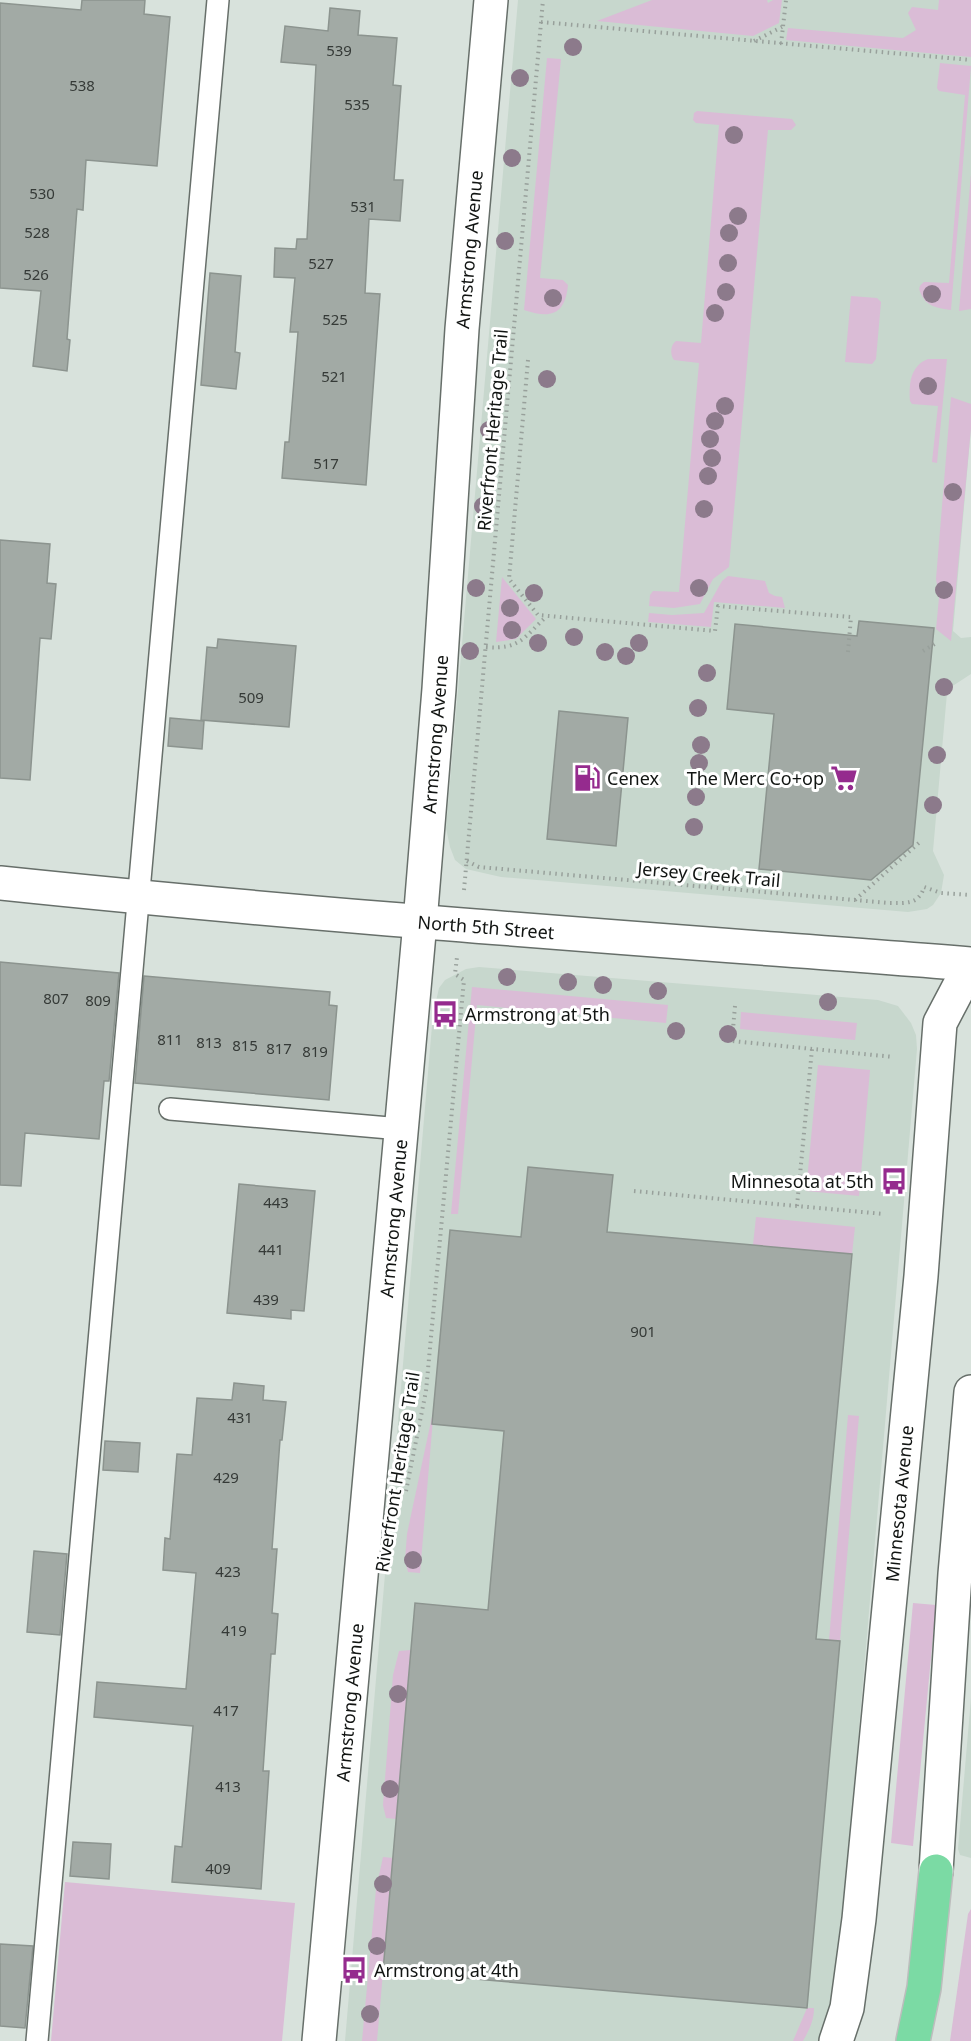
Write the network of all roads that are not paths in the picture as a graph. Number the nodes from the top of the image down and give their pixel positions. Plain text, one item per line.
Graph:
1 (218, 0) edge
2 (491, 0) edge
3 (0, 883) edge
4 (139, 898) junction
5 (420, 922) junction
6 (971, 964) edge
7 (971, 976) edge
8 (170, 1109) dead end
9 (401, 1129) junction
10 (971, 1392) edge
11 (936, 1871) joint
12 (37, 2041) edge
13 (319, 2041) edge
14 (836, 2041) edge
15 (913, 2041) edge

1 - 4 lane
2 - 5 main road, Armstrong Avenue
3 - 4 main road, North 5th Street
4 - 5 main road, North 5th Street
4 - 12 lane
5 - 6 main road, North 5th Street
5 - 9 main road, Armstrong Avenue
7 - 14 main road, Minnesota Avenue
8 - 9 lane
9 - 13 main road, Armstrong Avenue
10 - 11 main road
11 - 15 highway

